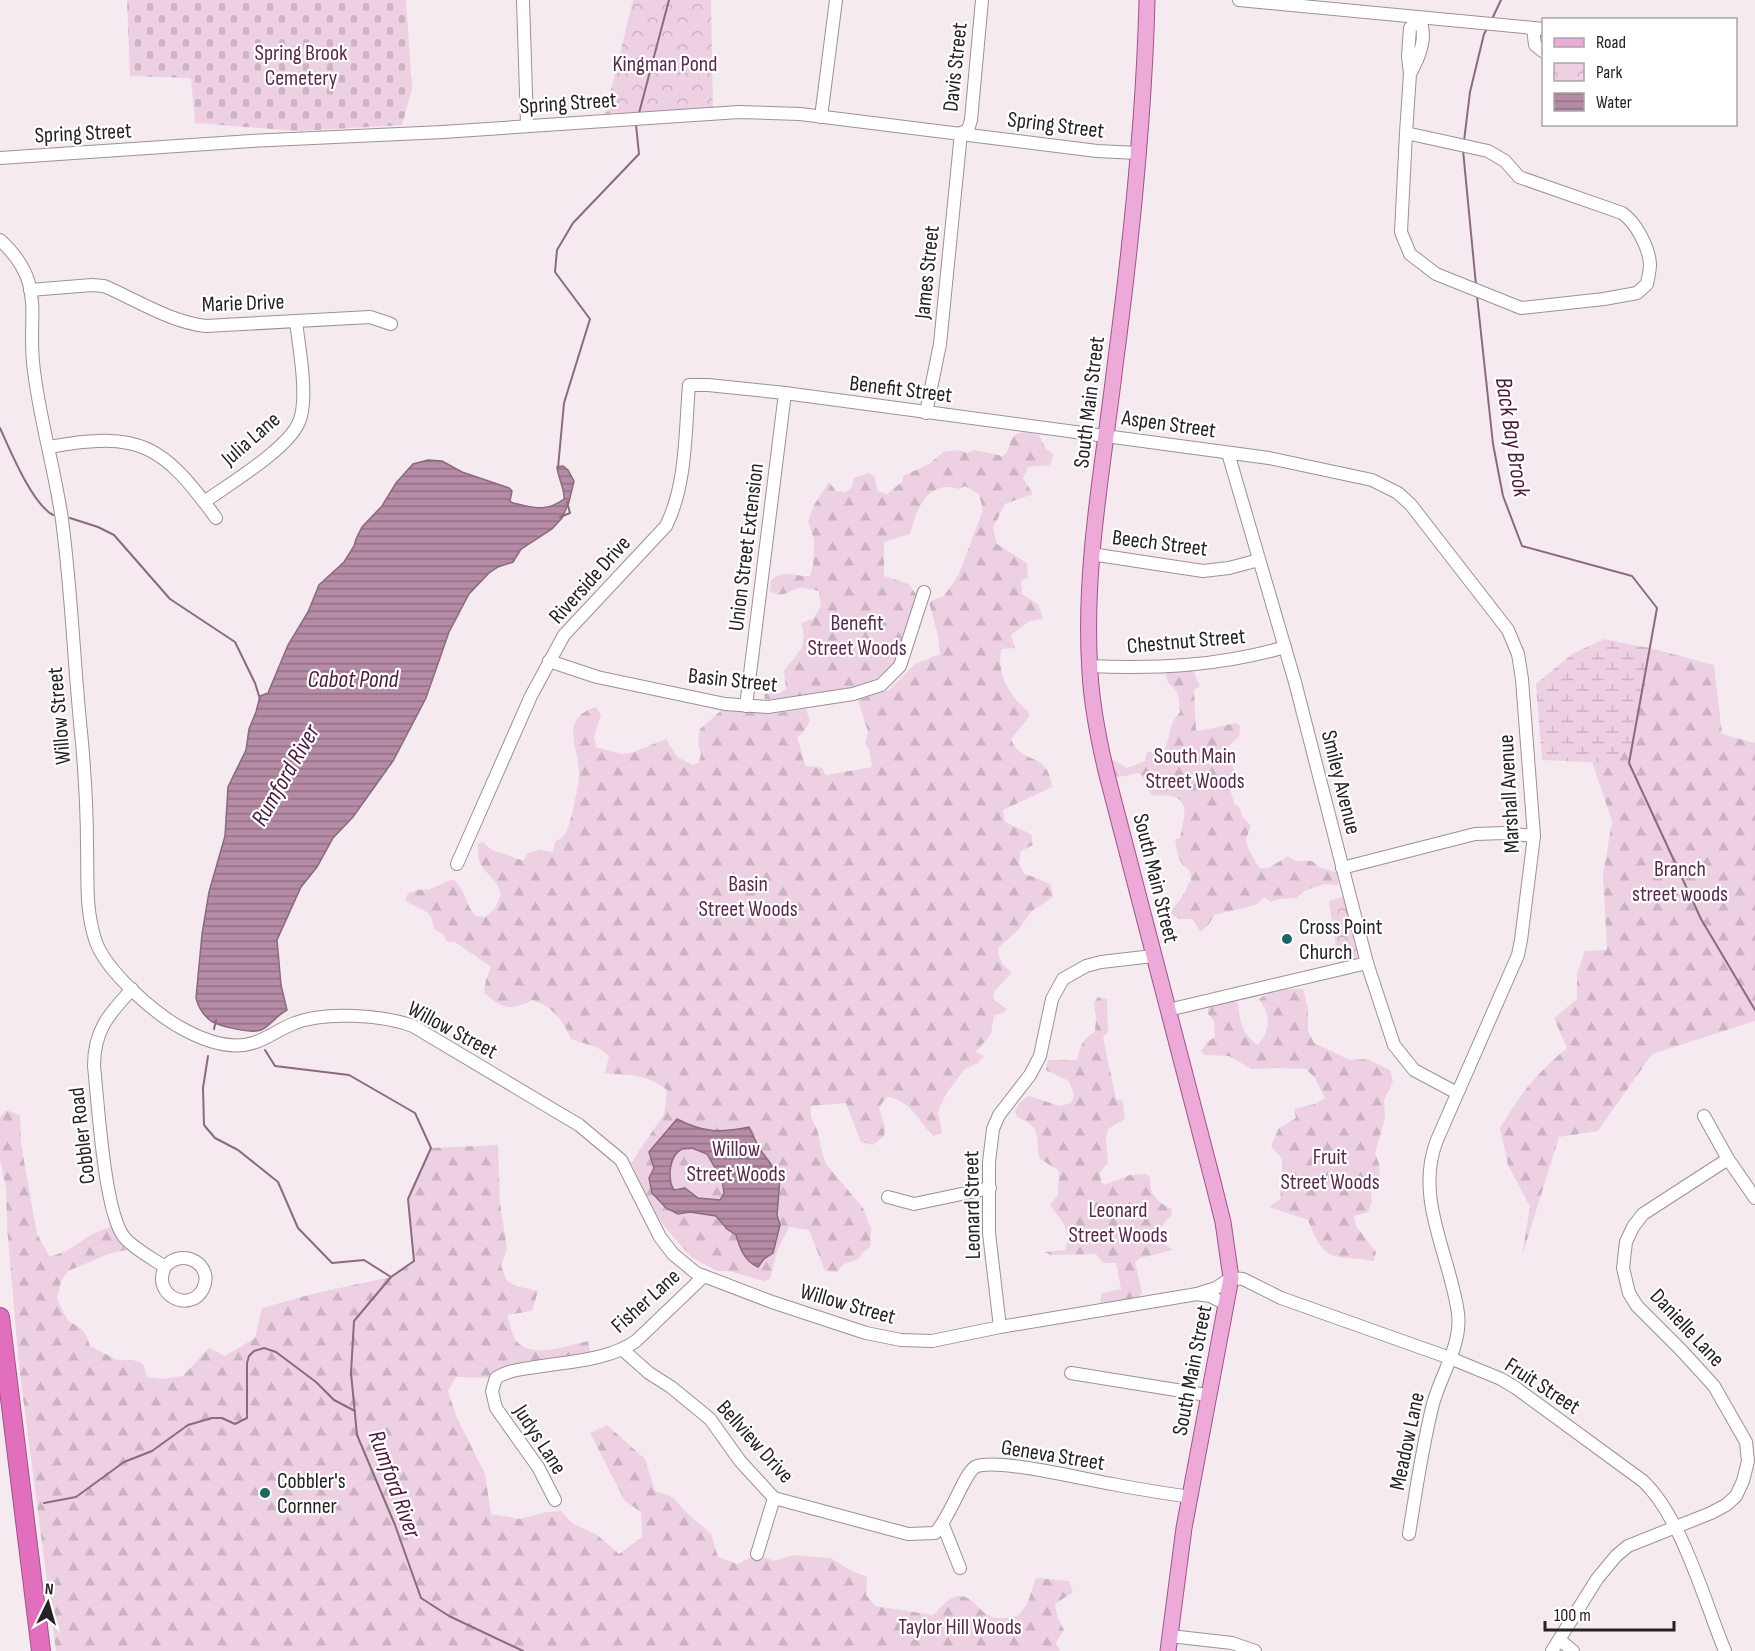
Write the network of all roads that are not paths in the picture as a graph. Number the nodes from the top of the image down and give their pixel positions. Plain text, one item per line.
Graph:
1 (523, 0) edge
2 (836, 0) edge
3 (982, 0) edge
4 (1147, 0) edge
5 (1239, 0) edge
6 (1419, 18) junction
7 (1538, 29) edge
8 (1542, 50) edge
9 (821, 117) junction
10 (527, 125) junction
11 (961, 133) junction
12 (1406, 133) junction
13 (1138, 153) junction
14 (0, 158) edge
15 (0, 240) edge
16 (30, 290) junction
17 (296, 321) junction
18 (391, 324) dead end
19 (691, 385) joint
20 (785, 393) junction
21 (926, 413) junction
22 (1105, 435) junction
23 (50, 447) junction
24 (1228, 453) junction
25 (204, 502) junction
26 (216, 518) dead end
27 (1091, 554) junction
28 (1259, 560) junction
29 (924, 592) dead end
30 (1285, 647) junction
31 (549, 661) junction
32 (1089, 666) junction
33 (746, 706) junction
34 (1534, 836) junction
35 (457, 864) dead end
36 (1342, 868) junction
37 (1153, 956) junction
38 (1367, 963) junction
39 (132, 989) junction
40 (1168, 1010) junction
41 (1456, 1093) junction
42 (1704, 1116) dead end
43 (1728, 1159) junction
44 (990, 1188) junction
45 (888, 1197) dead end
46 (1755, 1197) edge
47 (165, 1267) dead end
48 (704, 1276) junction
49 (1231, 1278) junction
50 (1197, 1294) junction
51 (1226, 1304) junction
52 (0, 1317) edge
53 (1000, 1327) junction
54 (623, 1350) junction
55 (1450, 1358) junction
56 (506, 1373) joint
57 (1071, 1373) dead end
58 (1207, 1395) junction
59 (1190, 1497) junction
60 (774, 1498) junction
61 (555, 1500) dead end
62 (943, 1525) junction
63 (1674, 1528) junction
64 (1409, 1534) dead end
65 (757, 1554) dead end
66 (960, 1568) dead end
67 (1560, 1640) junction
68 (1169, 1643) edge
69 (41, 1651) edge
70 (1255, 1651) edge
71 (1552, 1651) edge
72 (1573, 1651) edge
73 (1725, 1651) edge

1 - 10 street
2 - 9 street
3 - 11 street, Davis Street
4 - 13 main road, South Main Street
5 - 6 street
6 - 7 street
6 - 12 street
7 - 8 street
9 - 10 street, Spring Street
9 - 11 street, Spring Street
10 - 14 street, Spring Street
11 - 13 street, Spring Street
11 - 21 street, James Street
12 - 12 street
13 - 22 main road, South Main Street
15 - 16 street, Willow Street
16 - 17 street, Marie Drive
16 - 23 street, Willow Street
17 - 18 street, Marie Drive
17 - 25 street, Julia Lane
19 - 20 street, Benefit Street
19 - 31 street, Riverside Drive
20 - 21 street, Benefit Street
20 - 33 street, Union Street Extension
21 - 22 street, Benefit Street
22 - 24 street, Aspen Street
22 - 27 main road, South Main Street
23 - 25 street
23 - 39 street, Willow Street
24 - 28 street, Smiley Avenue
24 - 34 street, Marshall Avenue
25 - 26 street
27 - 28 street, Beech Street
27 - 32 main road, South Main Street
28 - 30 street, Smiley Avenue
29 - 33 street, Basin Street
30 - 32 street, Chestnut Street
30 - 36 street, Smiley Avenue
31 - 33 street, Basin Street
31 - 35 street, Riverside Drive
32 - 37 main road, South Main Street
34 - 36 street
34 - 41 street, Marshall Avenue
36 - 38 street, Smiley Avenue
37 - 40 main road, South Main Street
37 - 44 street, Leonard Street
38 - 40 street
38 - 41 street, Smiley Avenue
39 - 47 street, Cobbler Road
39 - 48 street, Willow Street
40 - 49 main road, South Main Street
41 - 55 street, Marshall Avenue
42 - 43 street
43 - 46 street
43 - 63 street, Danielle Lane
44 - 45 street
44 - 53 street, Leonard Street
48 - 53 street, Willow Street
48 - 54 street, Fisher Lane
49 - 50 street
49 - 51 main road, South Main Street
49 - 55 street, Fruit Street
50 - 51 street
50 - 53 street, Willow Street
51 - 58 main road, South Main Street
52 - 69 highway
54 - 56 street, Fisher Lane
54 - 60 street, Bellview Drive
55 - 63 street, Fruit Street
55 - 64 street, Meadow Lane
56 - 61 street, Judys Lane
57 - 58 street
58 - 59 main road, South Main Street
59 - 62 street, Geneva Street
59 - 68 main road, South Main Street
60 - 62 street, Bellview Drive
60 - 65 street
62 - 66 street
63 - 67 street, Danielle Lane
63 - 73 street, Fruit Street
67 - 71 street, Danielle Lane
67 - 72 street
68 - 70 street

